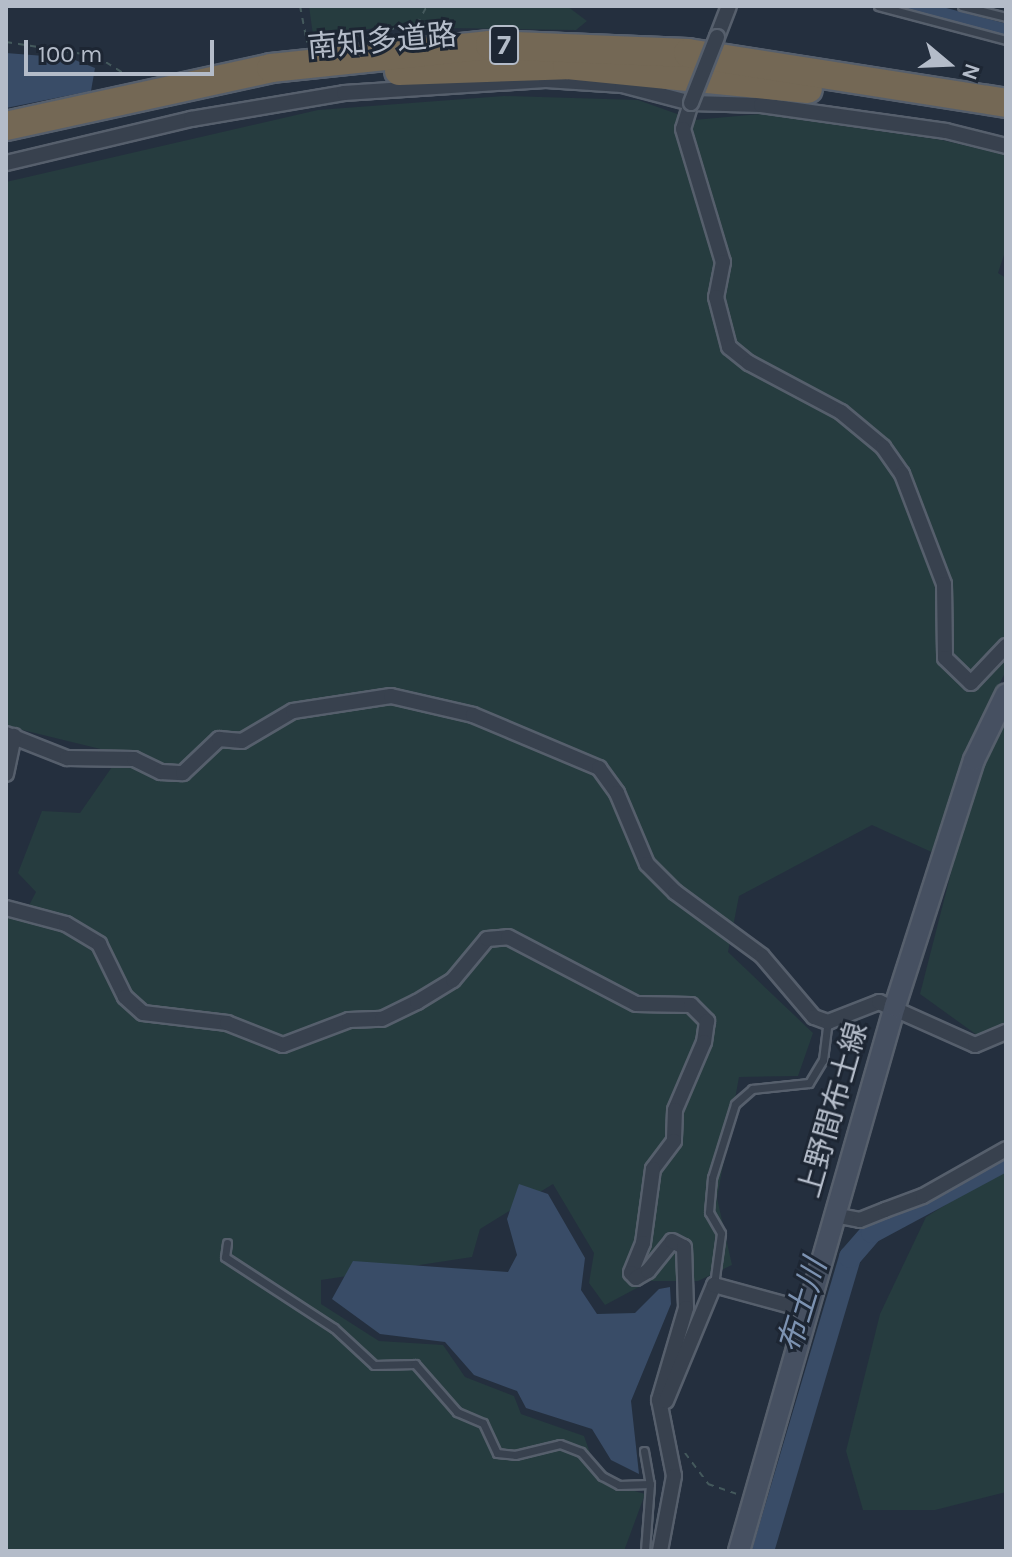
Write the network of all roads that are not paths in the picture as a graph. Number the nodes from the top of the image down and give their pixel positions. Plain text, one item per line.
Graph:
1 (729, 6) edge
2 (878, 6) edge
3 (962, 6) edge
4 (1006, 17) edge
5 (1006, 40) edge
6 (691, 103) junction
7 (1006, 103) edge
8 (1006, 121) edge
9 (6, 126) edge
10 (6, 143) edge
11 (1006, 146) edge
12 (6, 163) edge
13 (1006, 646) edge
14 (1006, 694) edge
15 (10, 735) edge
16 (6, 774) edge
17 (6, 908) edge
18 (895, 1006) junction
19 (828, 1022) junction
20 (1006, 1032) edge
21 (1006, 1149) edge
22 (834, 1215) junction
23 (227, 1243) dead end
24 (714, 1285) junction
25 (806, 1310) junction
26 (664, 1421) junction
27 (644, 1451) dead end
28 (650, 1484) junction
29 (645, 1551) edge
30 (660, 1551) edge
31 (739, 1551) edge

1 - 6 street, bridge
2 - 5 lane
3 - 4 lane
6 - 11 street
6 - 12 street
6 - 13 street
7 - 9 highway, 南知多道路 / 7
8 - 10 highway, 南知多道路 / 7
14 - 18 main road, 上野間布土線
15 - 16 street
15 - 19 street
17 - 26 street
18 - 19 street
18 - 20 street
18 - 22 main road, 上野間布土線
19 - 24 lane
21 - 22 street
22 - 25 main road, 上野間布土線
23 - 28 lane
24 - 25 street
24 - 26 street
25 - 31 main road, 上野間布土線
26 - 30 street
27 - 28 lane
28 - 29 lane

